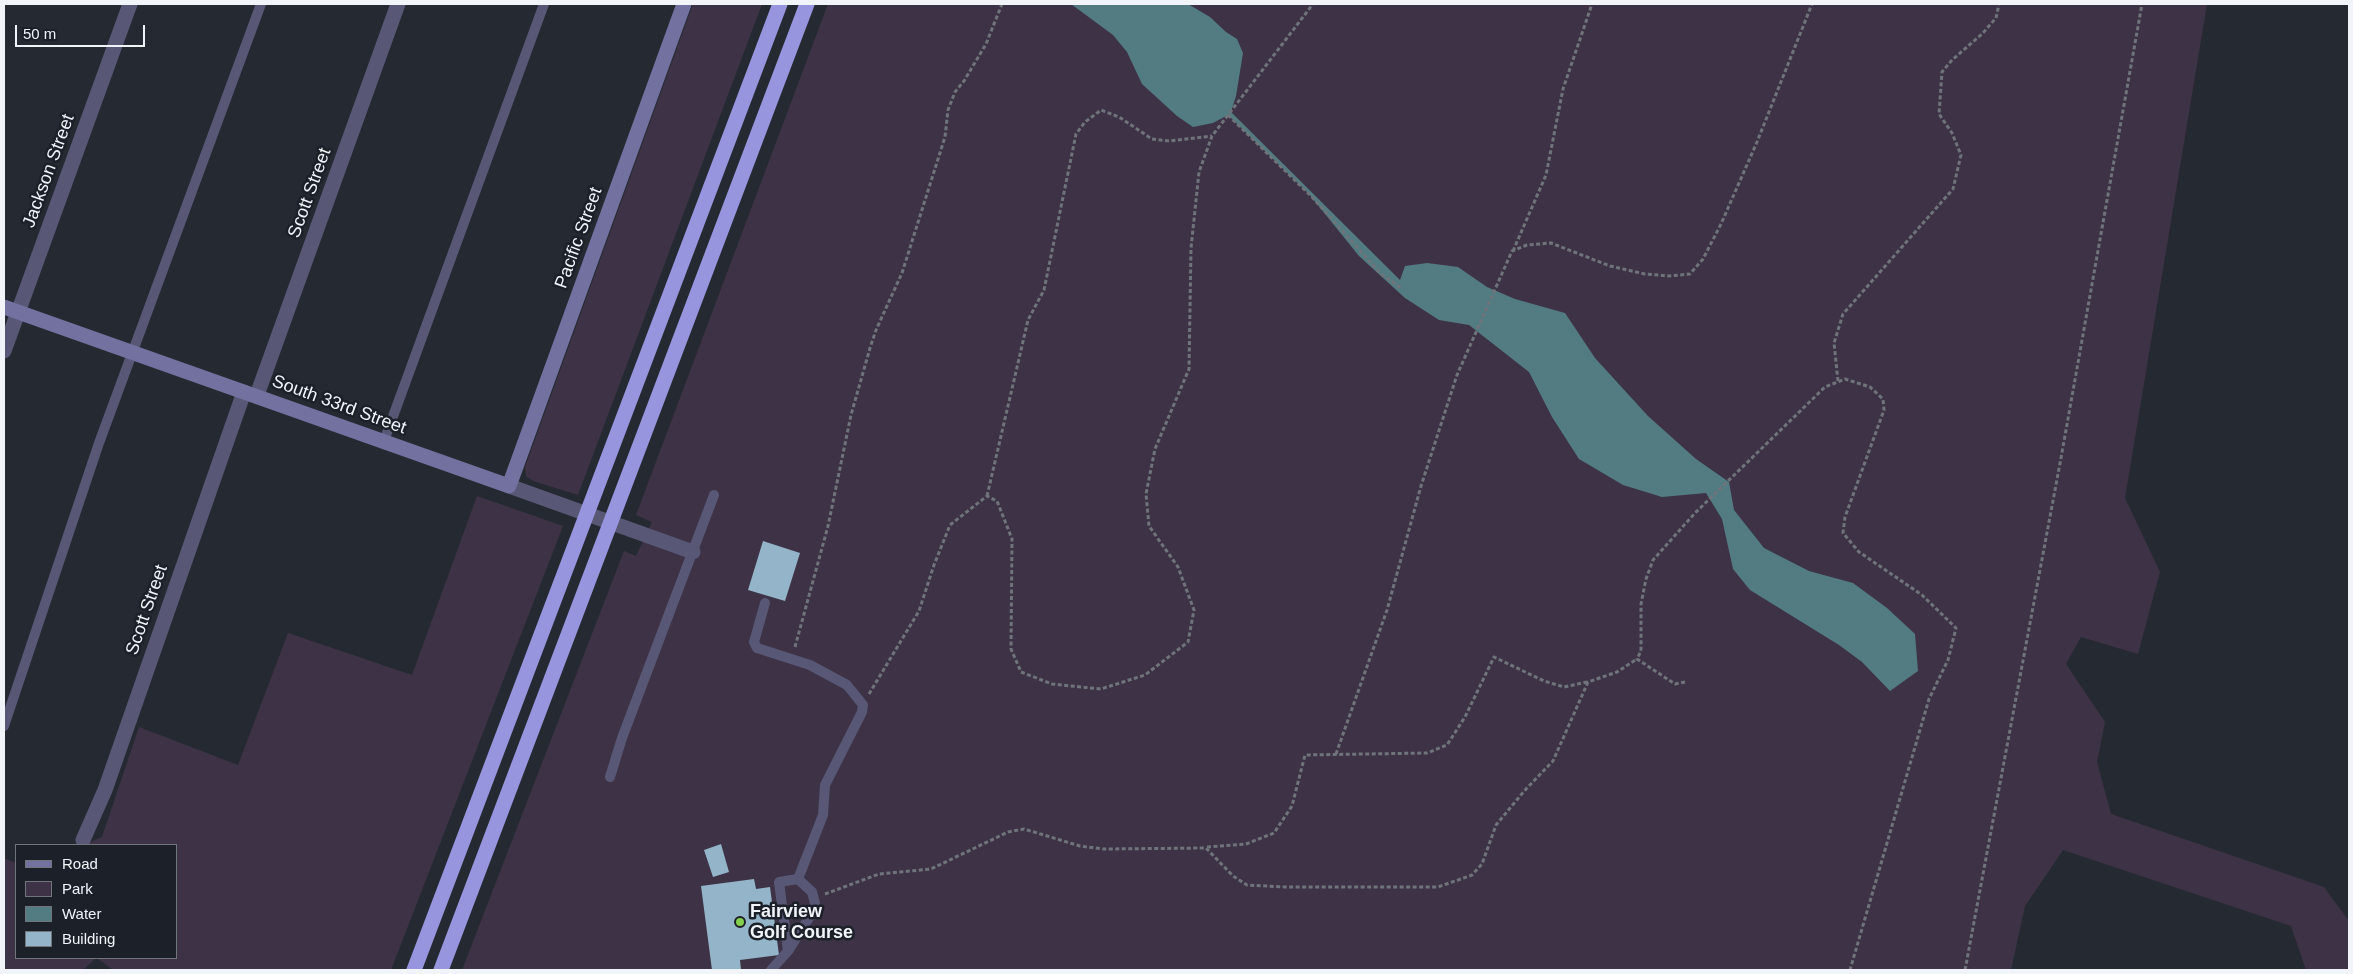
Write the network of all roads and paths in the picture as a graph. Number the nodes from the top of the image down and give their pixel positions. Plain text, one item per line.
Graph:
1 (130, 4) edge
2 (261, 4) edge
3 (398, 4) edge
4 (544, 4) edge
5 (780, 4) edge
6 (807, 4) edge
7 (1002, 4) edge
8 (1313, 4) edge
9 (1592, 4) edge
10 (1812, 4) edge
11 (1999, 4) edge
12 (2142, 4) edge
13 (680, 5) edge
14 (1228, 115) junction
15 (1212, 136) junction
16 (1512, 251) junction
17 (1401, 288) dead end
18 (10, 310) edge
19 (4, 351) edge
20 (133, 353) junction
21 (1838, 381) junction
22 (251, 394) junction
23 (384, 441) junction
24 (509, 486) junction
25 (714, 495) dead end
26 (987, 496) junction
27 (693, 552) junction
28 (765, 603) dead end
29 (792, 658) junction
30 (1637, 659) junction
31 (1588, 682) junction
32 (1685, 682) dead end
33 (863, 705) junction
34 (4, 726) edge
35 (1336, 754) junction
36 (610, 777) dead end
37 (83, 840) dead end
38 (1206, 848) junction
39 (798, 879) junction
40 (814, 898) junction
41 (788, 951) junction
42 (414, 970) edge
43 (441, 970) edge
44 (771, 970) edge
45 (1850, 970) edge
46 (1965, 970) edge

1 - 18 street, Jackson Street
2 - 20 lane
3 - 22 street, Scott Street
4 - 23 lane
5 - 42 highway
6 - 43 highway
7 - 29 path
8 - 14 path
9 - 16 path
10 - 16 path
11 - 21 path
12 - 46 path
13 - 24 street, Pacific Street
14 - 15 path
14 - 17 path
15 - 26 path
15 - 26 path
16 - 35 path
18 - 19 street, Jackson Street
18 - 20 street, South 33rd Street
20 - 22 street, South 33rd Street
20 - 34 lane
21 - 30 path
21 - 45 path
22 - 23 street, South 33rd Street
22 - 37 street, Scott Street
23 - 24 street, South 33rd Street
24 - 27 street, South 33rd Street
25 - 27 lane
26 - 33 path
27 - 36 lane
28 - 29 lane
29 - 33 lane
30 - 31 path
30 - 32 path
31 - 35 path
31 - 38 path
33 - 39 lane
35 - 38 path
38 - 40 path
39 - 40 lane
39 - 41 lane
40 - 41 lane
41 - 44 lane

